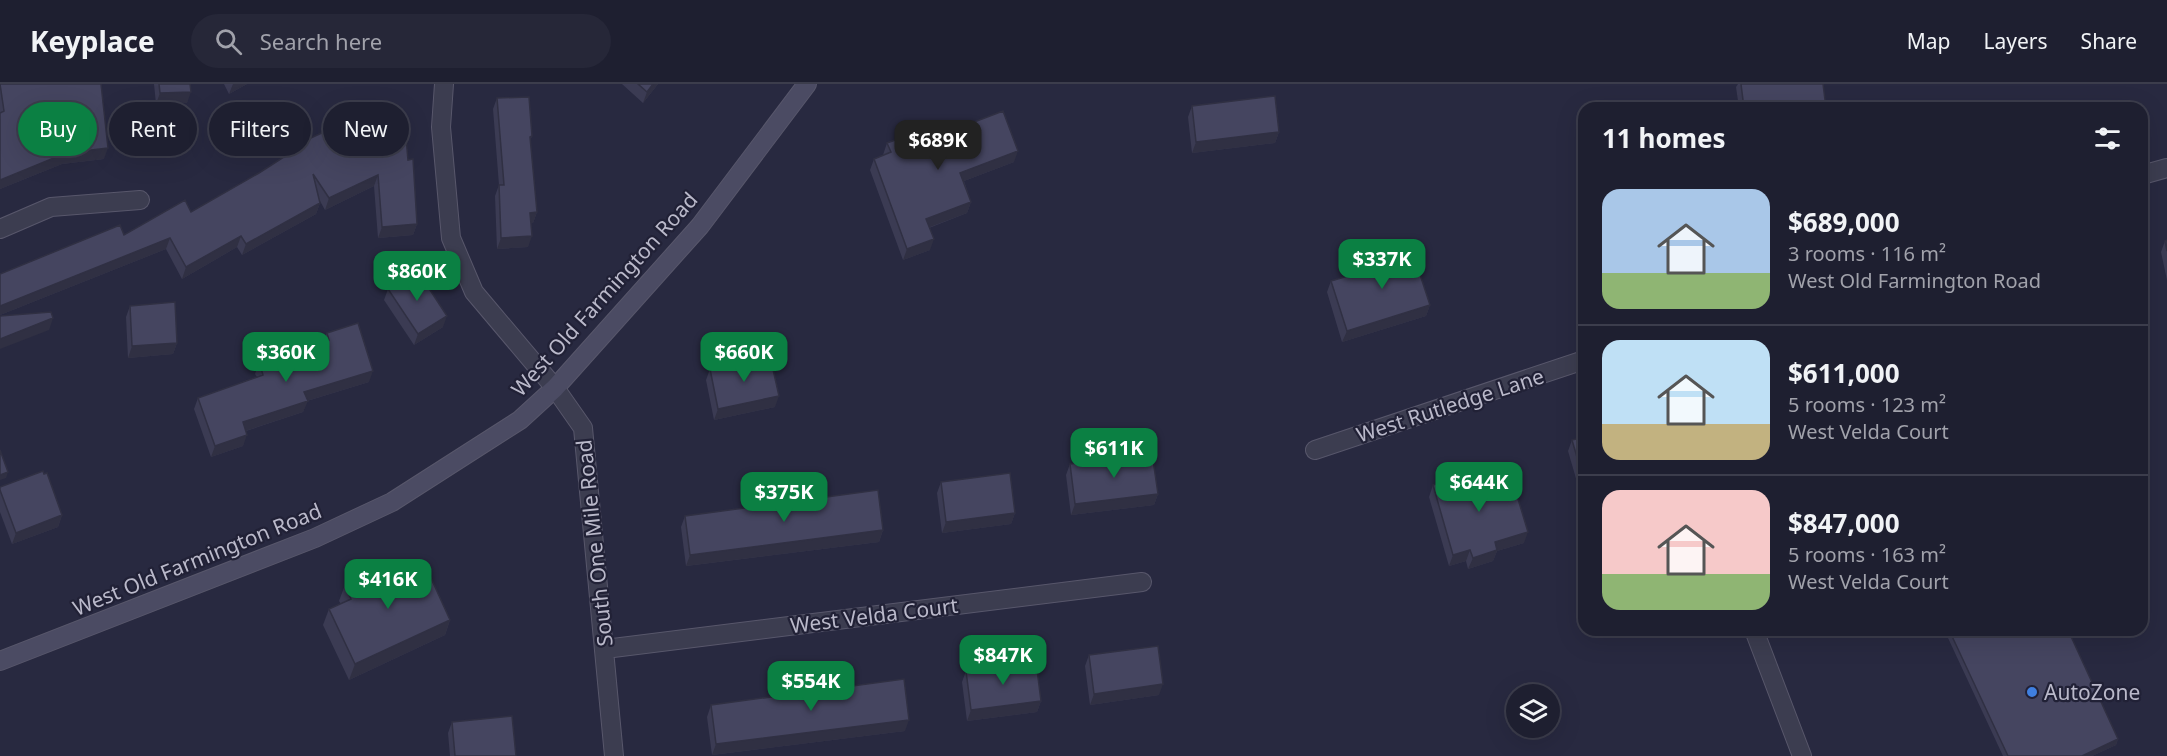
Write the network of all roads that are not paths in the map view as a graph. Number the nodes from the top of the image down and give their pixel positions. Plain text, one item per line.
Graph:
1 (444, 84) edge
2 (807, 84) edge
3 (2167, 168) edge
4 (2148, 173) edge
5 (140, 200) dead end
6 (0, 229) edge
7 (1578, 362) edge
8 (555, 388) junction
9 (1315, 450) dead end
10 (1142, 582) dead end
11 (1756, 636) edge
12 (605, 649) junction
13 (0, 661) edge
14 (614, 756) edge
15 (1802, 756) edge

1 - 8 street, South One Mile Road
2 - 8 street, West Old Farmington Road
3 - 4 street
5 - 6 street
7 - 9 street, West Rutledge Lane
8 - 12 street, South One Mile Road
8 - 13 street, West Old Farmington Road
10 - 12 street, West Velda Court
11 - 15 street
12 - 14 street, South One Mile Road

